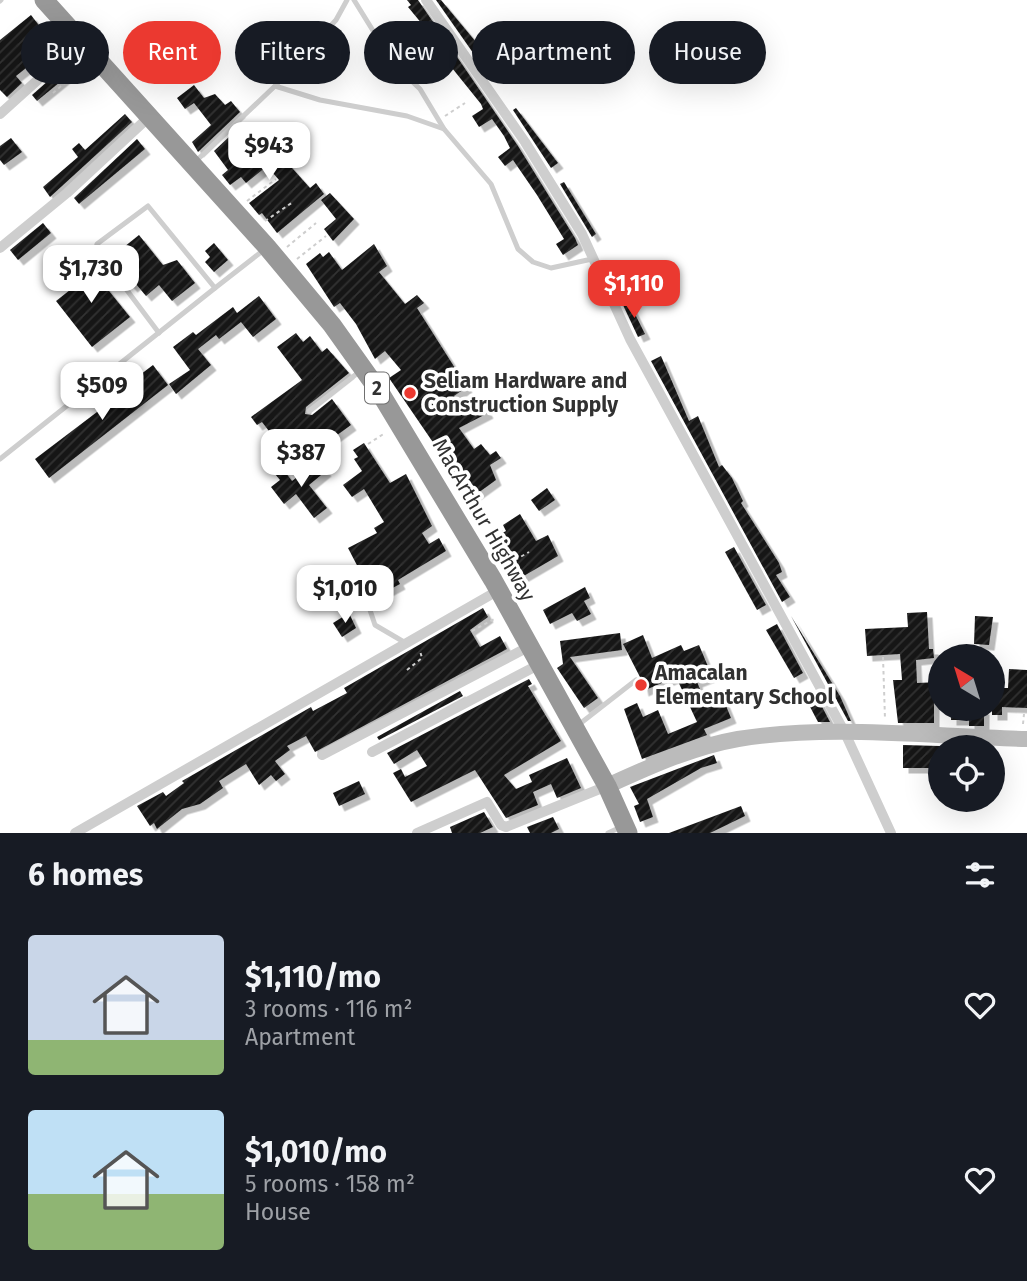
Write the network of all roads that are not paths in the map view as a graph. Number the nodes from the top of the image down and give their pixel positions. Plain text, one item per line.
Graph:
1 (44, 0) edge
2 (347, 0) edge
3 (354, 0) edge
4 (426, 0) edge
5 (64, 21) edge
6 (109, 70) edge
7 (33, 84) edge
8 (275, 86) junction
9 (0, 114) edge
10 (150, 116) junction
11 (444, 129) junction
12 (193, 164) junction
13 (0, 248) edge
14 (276, 257) junction
15 (592, 259) junction
16 (215, 288) junction
17 (159, 333) junction
18 (363, 369) junction
19 (309, 411) dead end
20 (0, 459) edge
21 (359, 577) dead end
22 (495, 582) junction
23 (408, 640) junction
24 (530, 646) junction
25 (540, 664) junction
26 (636, 680) dead end
27 (575, 727) junction
28 (845, 733) junction
29 (1027, 739) edge
30 (372, 752) dead end
31 (322, 755) dead end
32 (607, 786) junction
33 (620, 830) edge
34 (75, 833) edge
35 (417, 833) edge
36 (891, 833) edge

1 - 5 highway, MacArthur Highway / 2
2 - 8 lane
3 - 11 lane
4 - 15 street
6 - 10 highway, MacArthur Highway / 2
7 - 9 street
8 - 11 lane
8 - 12 lane
10 - 12 highway, MacArthur Highway / 2
10 - 13 street
11 - 15 lane
12 - 14 highway, MacArthur Highway / 2
14 - 16 lane
14 - 18 highway, MacArthur Highway / 2
15 - 28 street
16 - 17 lane
16 - 17 lane
17 - 20 lane
18 - 19 lane
18 - 22 highway, MacArthur Highway / 2
21 - 23 lane
22 - 23 street
22 - 24 highway, MacArthur Highway / 2
23 - 34 street
24 - 25 highway, MacArthur Highway / 2
24 - 31 street
25 - 27 highway, MacArthur Highway / 2
25 - 30 street
26 - 27 lane
27 - 32 highway, MacArthur Highway / 2
28 - 29 street
28 - 32 street
28 - 36 street
32 - 33 highway, MacArthur Highway / 2
32 - 35 street

